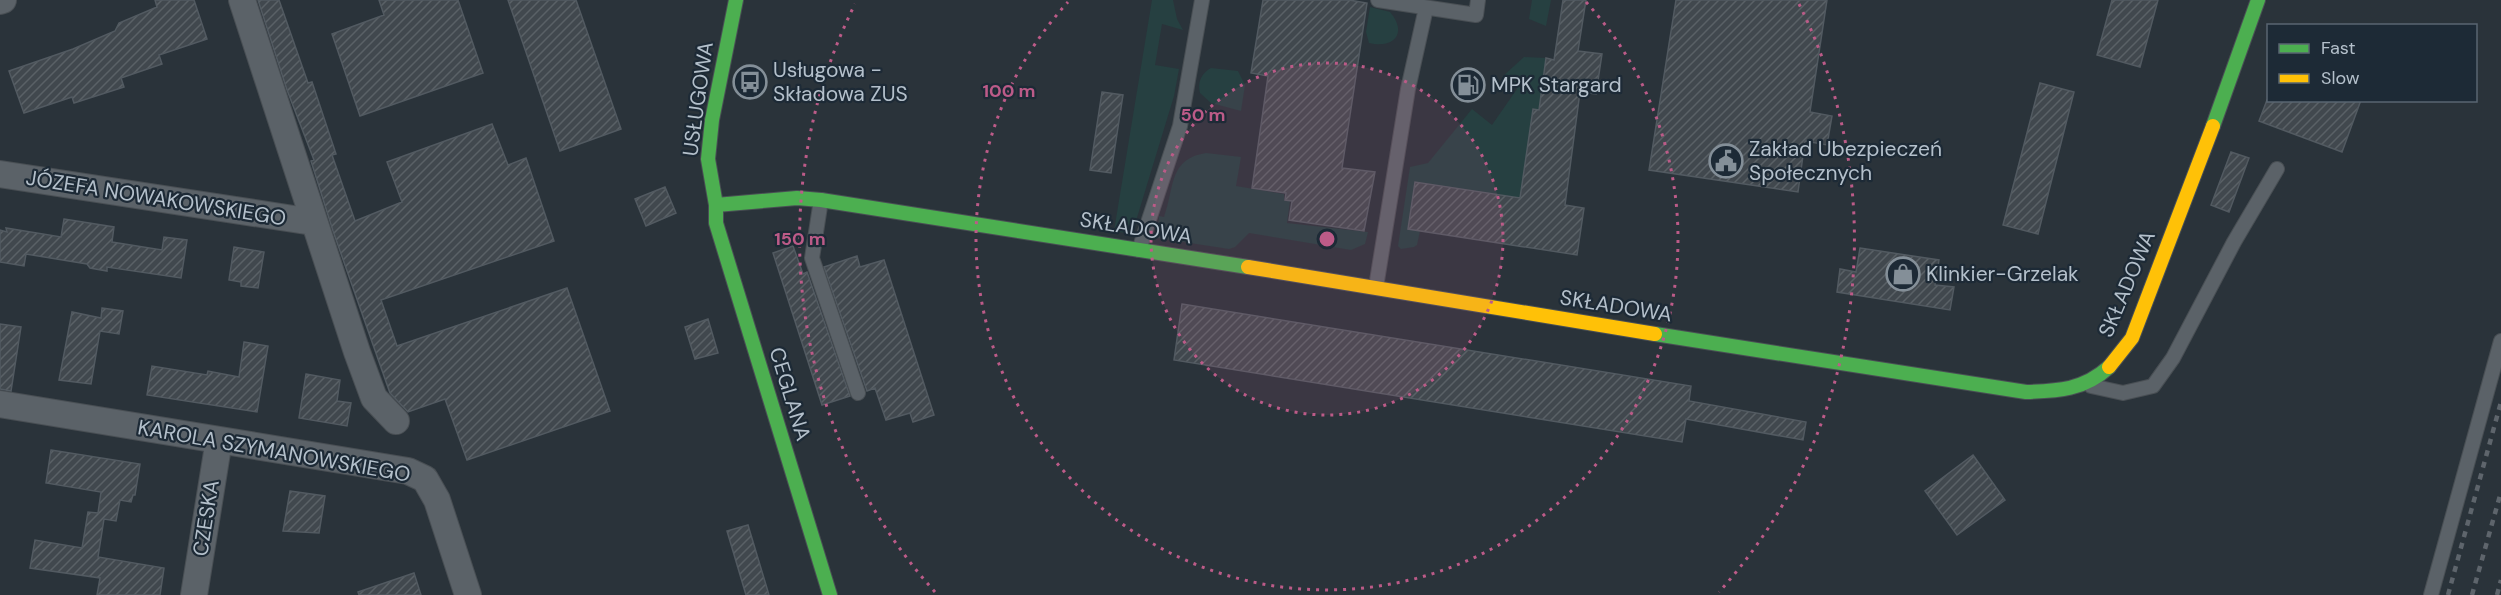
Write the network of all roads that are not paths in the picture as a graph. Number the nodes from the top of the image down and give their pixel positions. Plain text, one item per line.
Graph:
1 (242, 0) edge
2 (736, 0) edge
3 (1202, 0) edge
4 (1378, 0) edge
5 (1478, 0) edge
6 (2258, 0) edge
7 (1426, 8) junction
8 (2277, 169) dead end
9 (0, 174) edge
10 (821, 200) junction
11 (716, 205) junction
12 (313, 222) junction
13 (1139, 250) junction
14 (1376, 286) junction
15 (2501, 341) edge
16 (2086, 385) junction
17 (858, 393) dead end
18 (0, 404) edge
19 (396, 421) dead end
20 (219, 440) junction
21 (194, 595) edge
22 (468, 595) edge
23 (830, 595) edge
24 (2431, 595) edge

1 - 12 street
2 - 11 street, USŁUGOWA
3 - 13 lane
4 - 7 lane
5 - 7 lane
6 - 16 street, SKŁADOWA
7 - 14 lane
8 - 16 lane
9 - 12 street, JÓZEFA NOWAKOWSKIEGO
10 - 11 street, SKŁADOWA
10 - 13 street, SKŁADOWA
10 - 17 lane
11 - 23 street, CEGLANA
12 - 19 street
13 - 14 street, SKŁADOWA
14 - 16 street, SKŁADOWA
15 - 24 lane
18 - 20 street, KAROLA SZYMANOWSKIEGO
20 - 21 street, CZESKA
20 - 22 street, KAROLA SZYMANOWSKIEGO

